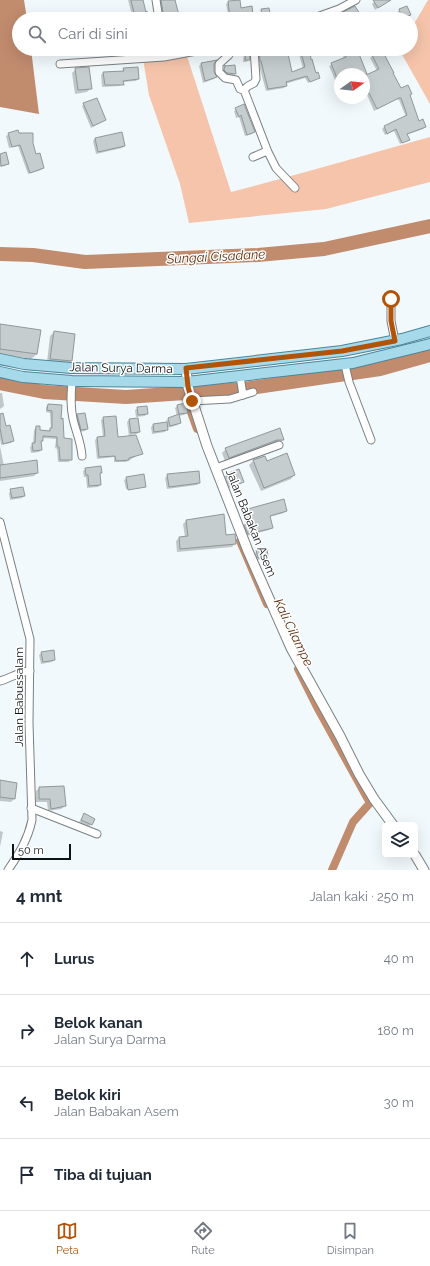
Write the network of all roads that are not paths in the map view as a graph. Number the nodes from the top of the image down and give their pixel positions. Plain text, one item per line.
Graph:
1 (156, 0) edge
2 (356, 0) edge
3 (158, 12) edge
4 (331, 12) edge
5 (169, 56) edge
6 (228, 56) edge
7 (254, 56) edge
8 (164, 57) joint
9 (60, 64) dead end
10 (244, 90) junction
11 (267, 151) junction
12 (253, 157) dead end
13 (295, 188) dead end
14 (391, 299) dead end
15 (430, 331) edge
16 (395, 341) junction
17 (430, 344) edge
18 (0, 359) edge
19 (345, 366) junction
20 (186, 368) junction
21 (0, 372) edge
22 (240, 379) junction
23 (72, 382) junction
24 (188, 385) junction
25 (253, 392) dead end
26 (243, 394) junction
27 (192, 401) junction
28 (371, 440) dead end
29 (279, 444) dead end
30 (82, 456) dead end
31 (216, 468) junction
32 (0, 522) edge
33 (30, 671) junction
34 (0, 681) edge
35 (31, 808) junction
36 (391, 822) edge
37 (97, 834) dead end
38 (417, 858) edge
39 (8, 870) edge
40 (424, 870) edge

1 - 3 street
2 - 4 street
5 - 8 street
6 - 10 street
7 - 10 street
8 - 9 street
10 - 11 street
11 - 12 street
11 - 13 street
14 - 16 street
15 - 16 main road, Jalan Surya Darma
16 - 20 main road, Jalan Surya Darma
17 - 19 main road, Jalan Surya Darma
18 - 20 main road, Jalan Surya Darma
19 - 22 main road, Jalan Surya Darma
19 - 28 street
20 - 24 street, Jalan Babakan Asem
21 - 23 main road, Jalan Surya Darma
22 - 24 main road, Jalan Surya Darma
22 - 26 street
23 - 24 main road, Jalan Surya Darma
23 - 30 street
24 - 27 street, Jalan Babakan Asem
25 - 26 street
26 - 27 street
27 - 31 street, Jalan Babakan Asem
29 - 31 street
31 - 36 street, Jalan Babakan Asem
32 - 33 street, Jalan Babussalam
33 - 34 street
33 - 35 street, Jalan Babussalam
35 - 37 street
35 - 39 street, Jalan Babussalam
38 - 40 street

